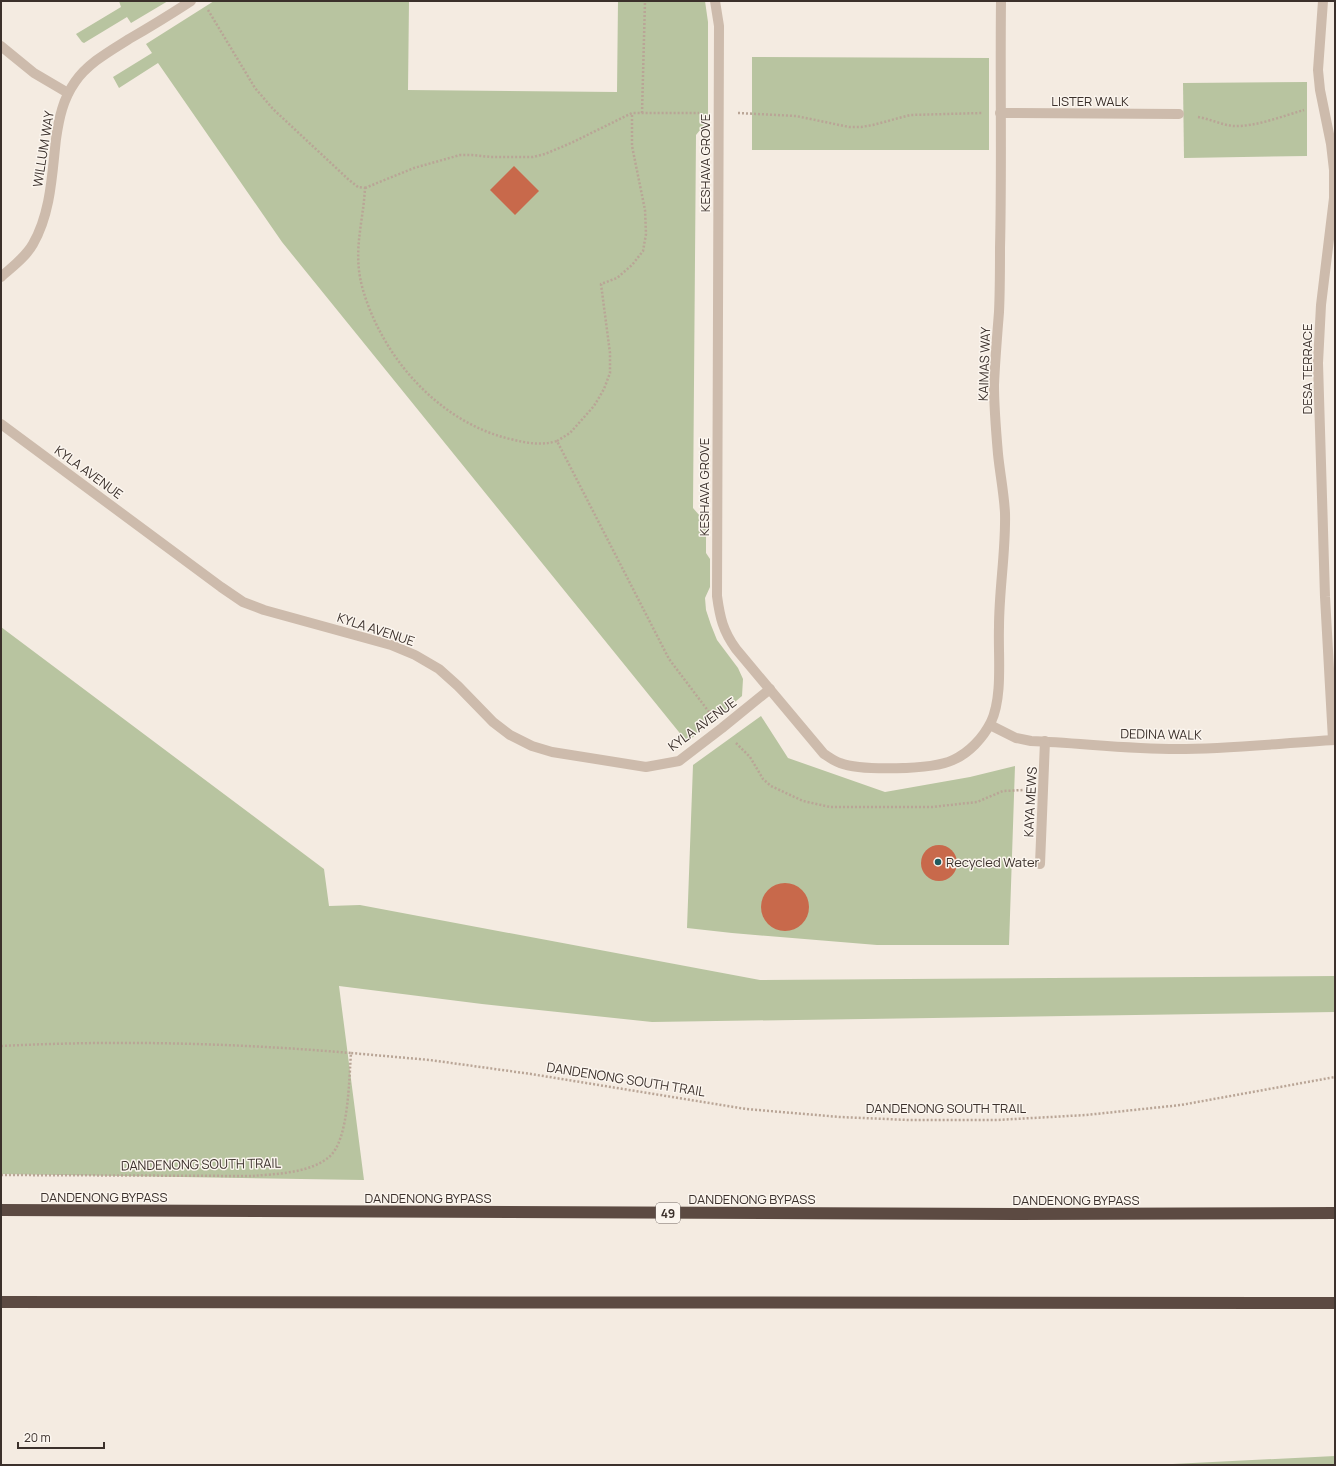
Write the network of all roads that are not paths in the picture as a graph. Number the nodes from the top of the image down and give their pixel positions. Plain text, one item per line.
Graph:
1 (191, 1) edge
2 (715, 1) edge
3 (1001, 1) edge
4 (1323, 1) edge
5 (1, 46) edge
6 (68, 93) junction
7 (1000, 113) junction
8 (1179, 114) road end
9 (1, 277) edge
10 (1, 424) edge
11 (770, 689) junction
12 (990, 725) junction
13 (1334, 740) edge
14 (1045, 741) junction
15 (1040, 864) dead end
16 (1, 1210) edge
17 (1335, 1213) edge
18 (1, 1302) edge
19 (1335, 1303) edge

1 - 6 street, WILLUM WAY
2 - 11 street, KESHAVA GROVE
3 - 7 street, KAIMAS WAY
4 - 13 street, DESA TERRACE
5 - 6 street
6 - 9 street, WILLUM WAY
7 - 8 street, LISTER WALK
7 - 12 street, KAIMAS WAY
10 - 11 street, KYLA AVENUE
11 - 12 street, KESHAVA GROVE
12 - 14 street, DEDINA WALK
13 - 14 street, DEDINA WALK
14 - 15 street, KAYA MEWS
16 - 17 highway, DANDENONG BYPASS / 49
18 - 19 highway

